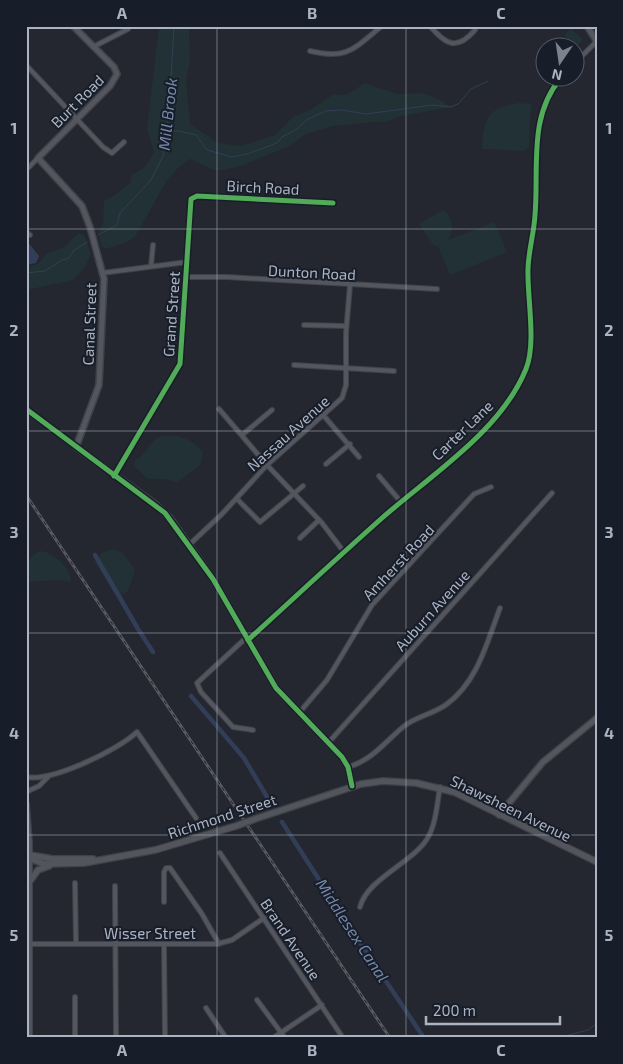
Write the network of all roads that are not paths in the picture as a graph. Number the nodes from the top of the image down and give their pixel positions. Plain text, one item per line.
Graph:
1 (73, 26) edge
2 (382, 26) edge
3 (430, 26) edge
4 (587, 26) edge
5 (128, 29) dead end
6 (475, 30) dead end
7 (597, 42) edge
8 (94, 47) junction
9 (310, 51) dead end
10 (586, 52) edge
11 (26, 65) edge
12 (554, 88) edge
13 (76, 119) junction
14 (124, 142) dead end
15 (38, 158) junction
16 (26, 170) edge
17 (192, 197) joint
18 (333, 203) dead end
19 (153, 245) dead end
20 (187, 262) junction
21 (151, 266) junction
22 (102, 273) junction
23 (186, 277) junction
24 (350, 285) junction
25 (437, 289) dead end
26 (304, 325) dead end
27 (346, 326) junction
28 (294, 365) dead end
29 (346, 367) junction
30 (394, 371) dead end
31 (26, 409) edge
32 (219, 409) dead end
33 (272, 410) dead end
34 (324, 416) junction
35 (242, 435) junction
36 (350, 444) junction
37 (76, 447) junction
38 (358, 457) dead end
39 (326, 464) dead end
40 (267, 465) junction
41 (114, 476) junction
42 (379, 476) dead end
43 (303, 486) dead end
44 (491, 487) dead end
45 (552, 493) dead end
46 (294, 494) junction
47 (237, 499) junction
48 (401, 502) junction
49 (319, 520) junction
50 (300, 538) dead end
51 (190, 544) junction
52 (344, 552) junction
53 (500, 608) dead end
54 (247, 639) junction
55 (298, 713) junction
56 (597, 718) edge
57 (253, 730) dead end
58 (329, 742) junction
59 (348, 767) junction
60 (26, 777) edge
61 (48, 777) junction
62 (352, 786) junction
63 (440, 787) junction
64 (26, 792) edge
65 (26, 804) edge
66 (499, 815) junction
67 (196, 818) dead end
68 (220, 853) dead end
69 (29, 855) junction
70 (97, 859) junction
71 (597, 862) edge
72 (55, 865) junction
73 (75, 883) dead end
74 (28, 886) edge
75 (115, 886) dead end
76 (164, 902) dead end
77 (360, 907) dead end
78 (264, 918) junction
79 (29, 944) junction
80 (76, 944) junction
81 (115, 944) junction
82 (164, 944) junction
83 (219, 944) junction
84 (74, 997) dead end
85 (257, 1000) dead end
86 (322, 1005) junction
87 (206, 1008) dead end
88 (28, 1018) edge
89 (281, 1032) junction
90 (29, 1038) edge
91 (75, 1038) edge
92 (116, 1038) edge
93 (166, 1038) edge
94 (226, 1038) edge
95 (273, 1038) edge
96 (284, 1038) edge
97 (343, 1038) edge

1 - 8 street, Burt Road
2 - 9 street
3 - 6 street
4 - 7 street
5 - 8 street
7 - 10 street
8 - 13 street, Burt Road
11 - 13 street
12 - 48 street, Carter Lane
13 - 14 street
13 - 15 street, Burt Road
15 - 16 street, Burt Road
15 - 22 street, Canal Street
17 - 18 street, Birch Road
17 - 20 street, Grand Street
19 - 21 street
20 - 21 street
20 - 23 street, Grand Street
21 - 22 street
22 - 37 street, Canal Street
23 - 24 street, Dunton Road
23 - 41 street, Grand Street
24 - 25 street, Dunton Road
24 - 27 street, Nassau Avenue
26 - 27 street
27 - 29 street, Nassau Avenue
28 - 29 street
29 - 30 street
29 - 34 street, Nassau Avenue
31 - 37 street
32 - 35 street
33 - 35 street
34 - 36 street
34 - 40 street, Nassau Avenue
35 - 40 street
36 - 38 street
36 - 39 street
37 - 41 street
40 - 46 street
40 - 47 street, Nassau Avenue
41 - 51 street
42 - 48 street
43 - 46 street
44 - 55 street, Amherst Road
45 - 58 street, Auburn Avenue
46 - 47 street
46 - 49 street
47 - 51 street, Nassau Avenue
48 - 52 street, Carter Lane
49 - 50 street
49 - 52 street
51 - 54 street
52 - 54 street, Carter Lane
53 - 59 street
54 - 55 street
54 - 57 street, Carter Lane
55 - 58 street
56 - 66 street
58 - 59 street
59 - 62 street
60 - 61 street
61 - 64 street
61 - 67 street
62 - 63 main road, Shawsheen Avenue
62 - 70 main road, Richmond Street, bridge
63 - 66 main road, Shawsheen Avenue
63 - 77 street
65 - 69 main road
66 - 71 main road, Shawsheen Avenue
68 - 78 street, Brand Avenue
69 - 70 main road, Richmond Street
69 - 72 main road, Richmond Street
69 - 74 main road
70 - 72 main road, Richmond Street
72 - 74 main road
73 - 80 street
74 - 79 main road
75 - 81 street
76 - 83 street
78 - 83 street, Wisser Street
78 - 86 street, Brand Avenue
79 - 80 street, Wisser Street
79 - 88 main road
80 - 81 street, Wisser Street
81 - 82 street, Wisser Street
81 - 92 street
82 - 83 street, Wisser Street
82 - 93 street
84 - 91 street
85 - 89 street
86 - 89 street
86 - 97 street, Brand Avenue
87 - 94 street
88 - 90 main road
89 - 95 street
89 - 96 street

